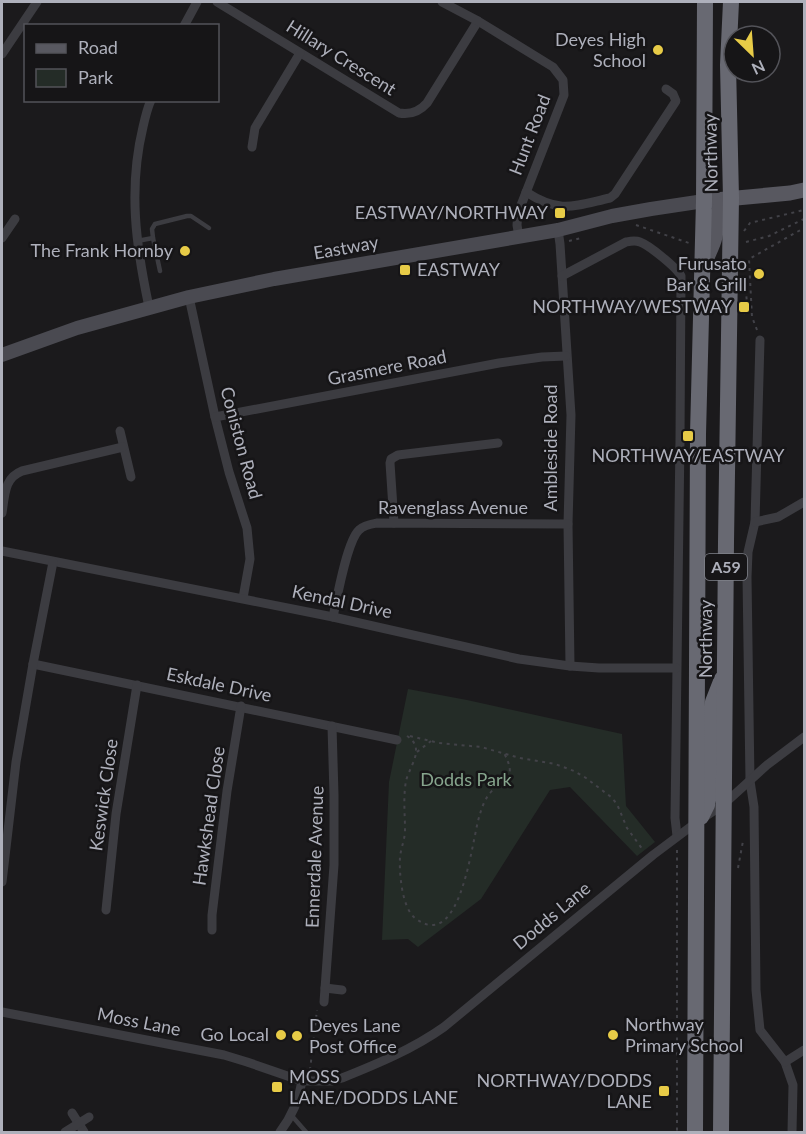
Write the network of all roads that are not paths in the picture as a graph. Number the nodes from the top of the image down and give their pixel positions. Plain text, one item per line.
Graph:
1 (37, 2) edge
2 (197, 2) edge
3 (217, 2) edge
4 (442, 2) edge
5 (705, 2) edge
6 (731, 2) edge
7 (478, 21) junction
8 (185, 24) edge
9 (300, 53) junction
10 (2, 54) edge
11 (666, 89) dead end
12 (150, 102) edge
13 (252, 147) dead end
14 (804, 190) edge
15 (526, 192) junction
16 (732, 198) junction
17 (704, 201) junction
18 (15, 219) dead end
19 (208, 228) dead end
20 (558, 230) junction
21 (519, 237) junction
22 (2, 238) edge
23 (153, 238) junction
24 (137, 241) junction
25 (160, 271) dead end
26 (702, 271) junction
27 (562, 276) junction
28 (189, 297) junction
29 (149, 307) junction
30 (760, 340) road end
31 (2, 355) edge
32 (566, 356) junction
33 (215, 417) junction
34 (120, 431) dead end
35 (498, 443) dead end
36 (123, 447) junction
37 (131, 477) dead end
38 (804, 502) edge
39 (2, 513) edge
40 (755, 522) junction
41 (394, 523) junction
42 (568, 524) junction
43 (2, 551) edge
44 (52, 562) junction
45 (243, 598) junction
46 (333, 617) junction
47 (33, 664) junction
48 (570, 666) junction
49 (676, 668) junction
50 (726, 669) junction
51 (137, 685) junction
52 (242, 706) junction
53 (332, 726) junction
54 (804, 737) edge
55 (397, 740) dead end
56 (750, 781) junction
57 (724, 804) junction
58 (697, 822) junction
59 (677, 836) junction
60 (2, 882) edge
61 (106, 910) dead end
62 (212, 930) dead end
63 (325, 988) junction
64 (342, 990) dead end
65 (321, 1002) road end
66 (2, 1012) edge
67 (804, 1050) edge
68 (785, 1062) junction
69 (306, 1078) junction
70 (72, 1113) dead end
71 (292, 1116) junction
72 (89, 1117) dead end
73 (81, 1128) edge
74 (65, 1132) edge
75 (280, 1132) edge
76 (306, 1132) edge
77 (695, 1132) edge
78 (722, 1132) edge
79 (792, 1132) edge

1 - 10 street
2 - 8 street
3 - 9 street, Hillary Crescent
4 - 7 street, Hunt Road
5 - 17 highway, Northway / A59
6 - 16 highway, Northway / A59
7 - 9 street, Hillary Crescent
7 - 15 street, Hunt Road
9 - 13 street
11 - 15 street
12 - 24 street
14 - 16 main road
15 - 21 street, Hunt Road
16 - 17 main road
16 - 26 main road
16 - 50 highway, Northway / A59
17 - 20 street, Eastway
17 - 26 highway, Northway / A59
18 - 22 street
19 - 23 lane
20 - 21 street, Eastway
20 - 27 street, Ambleside Road
21 - 28 street, Eastway
23 - 24 lane
23 - 25 lane
24 - 29 street
26 - 58 highway, Northway / A59
27 - 32 street, Ambleside Road
27 - 49 street, Northway
28 - 29 street, Eastway
28 - 33 street, Coniston Road
29 - 31 street, Eastway
30 - 40 street
32 - 33 street, Grasmere Road
32 - 42 street, Ambleside Road
33 - 45 street, Coniston Road
34 - 36 street
35 - 41 street
36 - 37 street
36 - 39 street
38 - 40 street
40 - 56 street
41 - 42 street, Ravenglass Avenue
41 - 46 street, Ravenglass Avenue
42 - 48 street, Ambleside Road
43 - 44 street, Kendal Drive
44 - 45 street, Kendal Drive
44 - 47 street
45 - 46 street, Kendal Drive
46 - 48 street, Kendal Drive
47 - 51 street, Eskdale Drive
47 - 60 street
48 - 49 street, Kendal Drive
49 - 59 street, Northway
50 - 57 highway, Northway / A59
50 - 58 highway
51 - 52 street, Eskdale Drive
51 - 61 street, Keswick Close
52 - 53 street, Eskdale Drive
52 - 62 street, Hawkshead Close
53 - 55 street, Eskdale Drive
53 - 63 street, Ennerdale Avenue
54 - 56 street, Dodds Lane
56 - 57 street, Dodds Lane
56 - 68 street
57 - 58 street, Dodds Lane
57 - 78 highway, Northway / A59
58 - 59 street, Dodds Lane
58 - 77 highway, Northway / A59
59 - 69 street, Dodds Lane
63 - 64 street
63 - 65 street, Ennerdale Avenue
66 - 69 street, Moss Lane
67 - 68 street
68 - 79 street
69 - 71 street
70 - 73 street
71 - 75 street
71 - 76 lane
72 - 73 street
73 - 74 street

